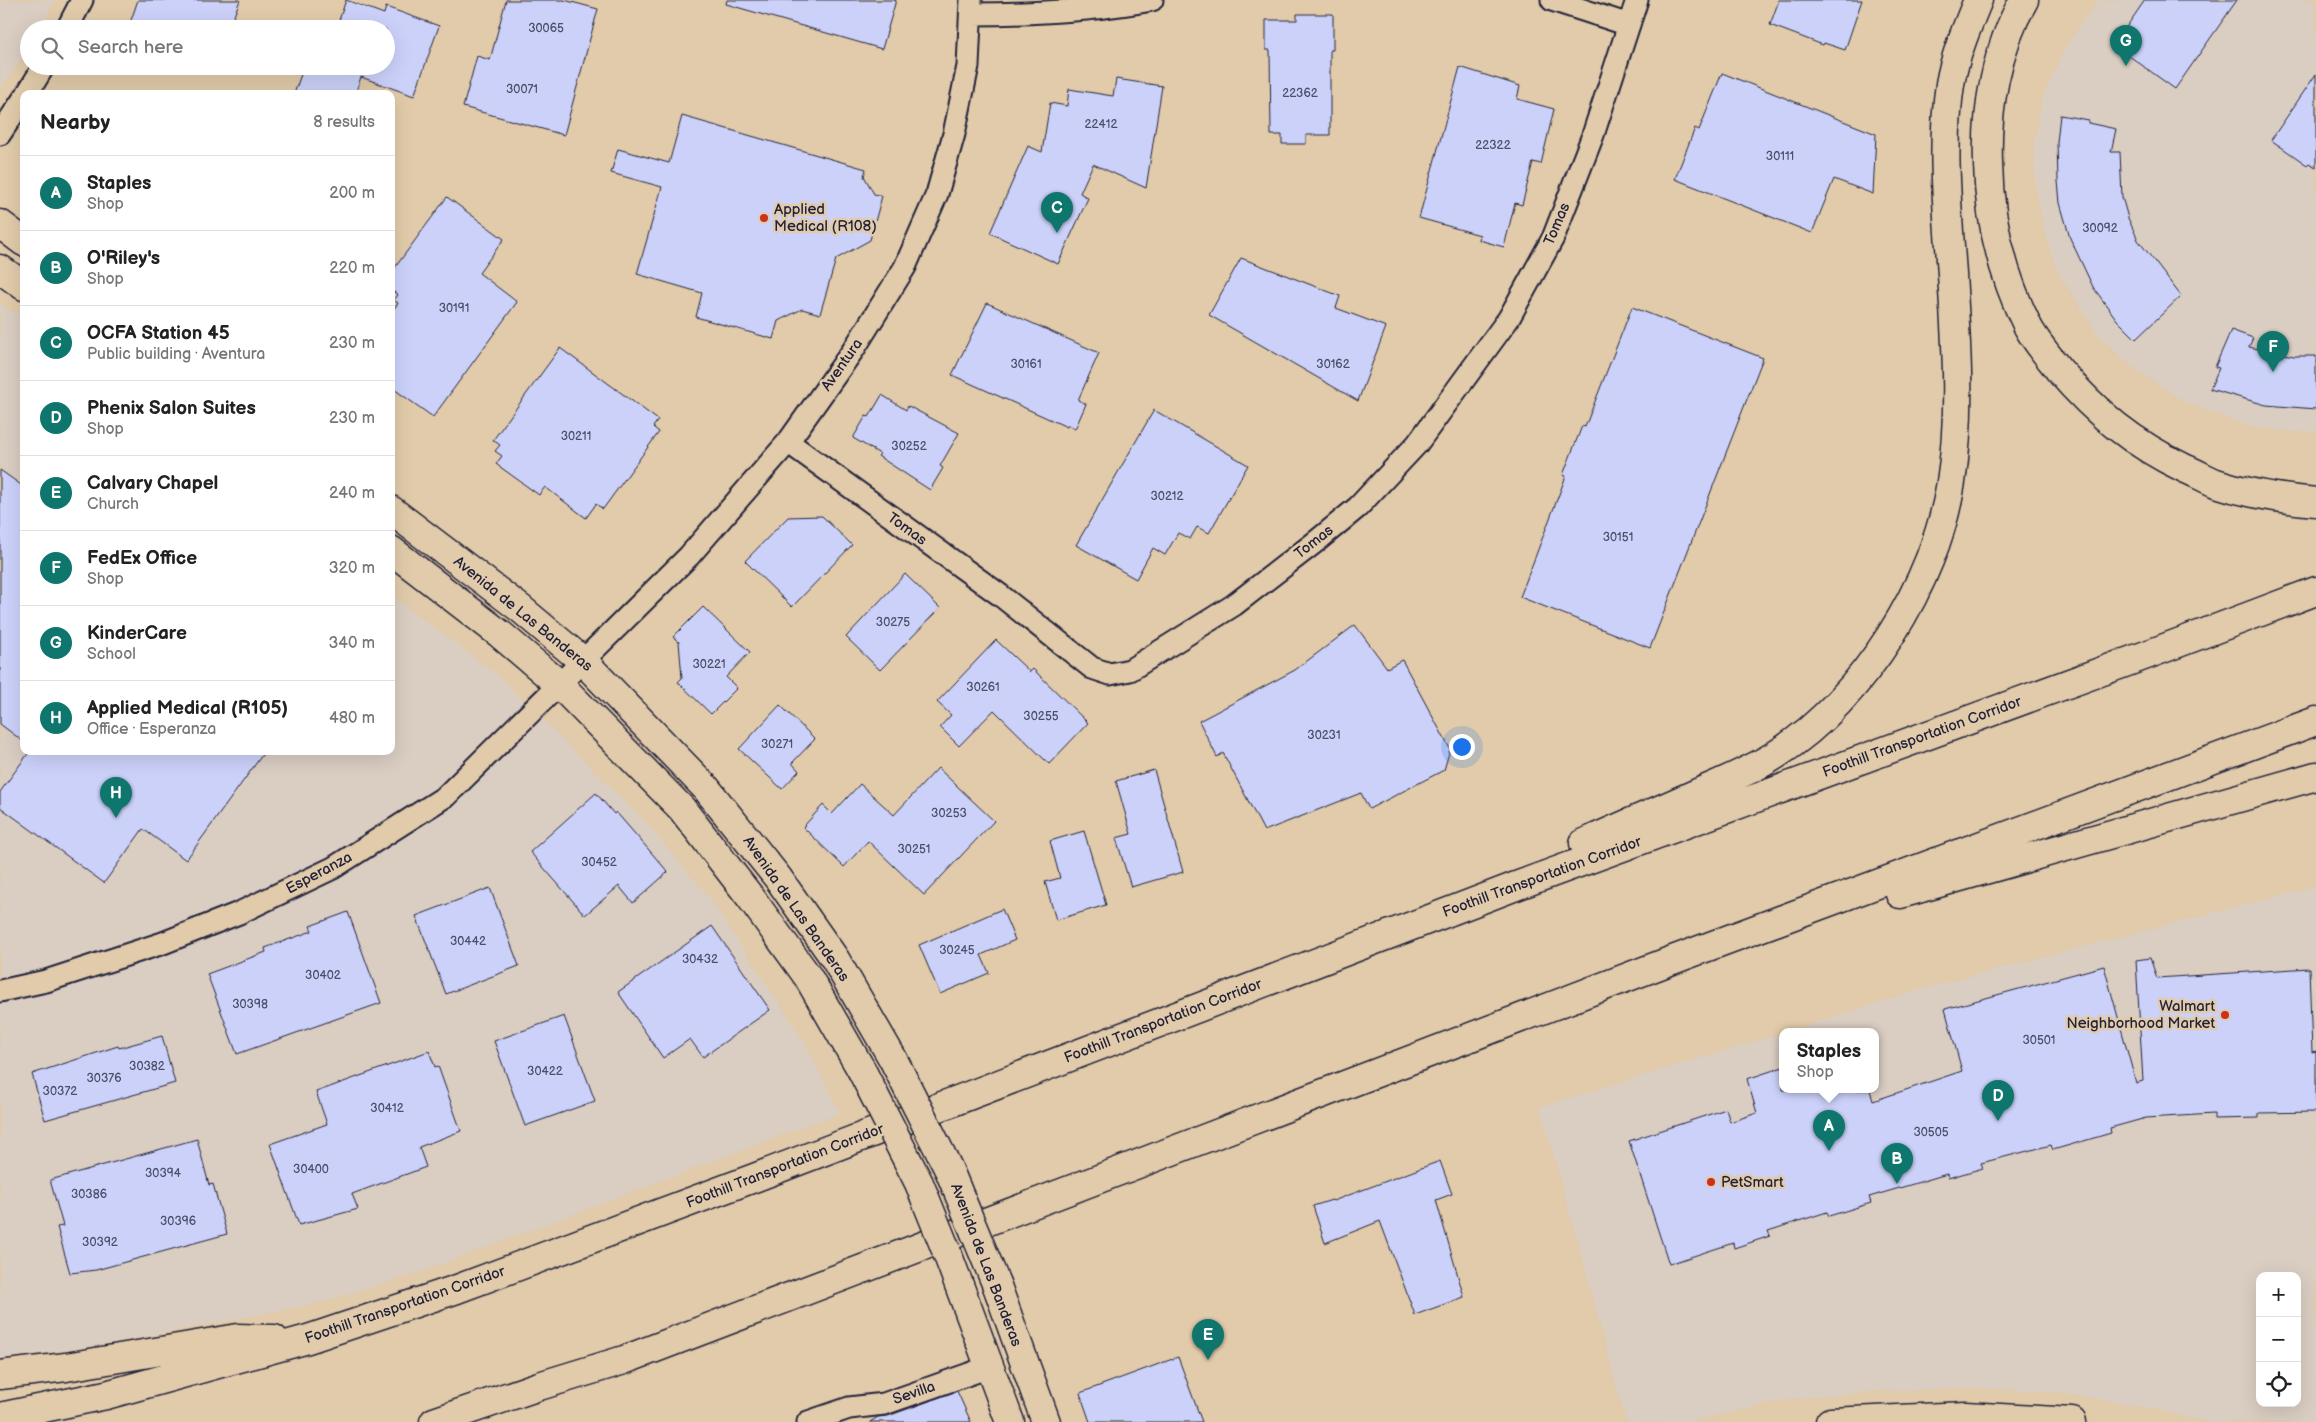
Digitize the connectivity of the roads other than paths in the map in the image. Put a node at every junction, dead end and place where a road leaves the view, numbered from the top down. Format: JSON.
{"nodes":[{"id":1,"x":82,"y":0,"type":"edge"},
{"id":2,"x":1152,"y":0,"type":"edge"},
{"id":3,"x":1552,"y":0,"type":"edge"},
{"id":4,"x":1637,"y":0,"type":"edge"},
{"id":5,"x":1978,"y":0,"type":"edge"},
{"id":6,"x":2024,"y":0,"type":"edge"},
{"id":7,"x":971,"y":7,"type":"edge"},
{"id":8,"x":72,"y":20,"type":"edge"},
{"id":9,"x":1629,"y":25,"type":"junction"},
{"id":10,"x":38,"y":75,"type":"edge"},
{"id":11,"x":29,"y":90,"type":"edge"},
{"id":12,"x":20,"y":104,"type":"edge"},
{"id":13,"x":0,"y":134,"type":"edge"},
{"id":14,"x":0,"y":224,"type":"edge"},
{"id":15,"x":20,"y":239,"type":"edge"},
{"id":16,"x":0,"y":269,"type":"edge"},
{"id":17,"x":20,"y":283,"type":"edge"},
{"id":18,"x":788,"y":442,"type":"junction"},
{"id":19,"x":2316,"y":502,"type":"edge"},
{"id":20,"x":395,"y":513,"type":"edge"},
{"id":21,"x":395,"y":553,"type":"edge"},
{"id":22,"x":2316,"y":591,"type":"edge"},
{"id":23,"x":584,"y":662,"type":"junction"},
{"id":24,"x":560,"y":684,"type":"junction"},
{"id":25,"x":2316,"y":721,"type":"edge"},
{"id":26,"x":2316,"y":776,"type":"edge"},
{"id":27,"x":1516,"y":886,"type":"junction"},
{"id":28,"x":1670,"y":961,"type":"junction"},
{"id":29,"x":0,"y":991,"type":"edge"},
{"id":30,"x":1013,"y":1334,"type":"junction"},
{"id":31,"x":308,"y":1339,"type":"junction"},
{"id":32,"x":985,"y":1355,"type":"junction"},
{"id":33,"x":624,"y":1360,"type":"junction"},
{"id":34,"x":0,"y":1375,"type":"edge"},
{"id":35,"x":0,"y":1417,"type":"edge"},
{"id":36,"x":434,"y":1422,"type":"edge"},
{"id":37,"x":486,"y":1422,"type":"edge"},
{"id":38,"x":808,"y":1422,"type":"edge"},
{"id":39,"x":1010,"y":1422,"type":"edge"},
{"id":40,"x":1046,"y":1422,"type":"edge"},
{"id":41,"x":1830,"y":1422,"type":"edge"},
{"id":42,"x":2072,"y":1422,"type":"edge"}],
"edges":[{"from":1,"to":8,"type":"street"},
{"from":2,"to":7,"type":"street"},
{"from":3,"to":9,"type":"street"},
{"from":4,"to":9,"type":"street","name":"Tomas"},
{"from":5,"to":27,"type":"main road"},
{"from":6,"to":19,"type":"main road"},
{"from":7,"to":18,"type":"street","name":"Aventura"},
{"from":9,"to":18,"type":"street","name":"Tomas"},
{"from":10,"to":11,"type":"street"},
{"from":12,"to":13,"type":"street"},
{"from":14,"to":15,"type":"main road"},
{"from":16,"to":17,"type":"main road"},
{"from":18,"to":23,"type":"street","name":"Aventura"},
{"from":20,"to":23,"type":"main road","name":"Avenida de Las Banderas"},
{"from":21,"to":24,"type":"main road","name":"Avenida de Las Banderas"},
{"from":22,"to":27,"type":"main road","name":"Foothill Transportation Corridor"},
{"from":23,"to":24,"type":"street","name":"Esperanza"},
{"from":23,"to":30,"type":"main road","name":"Avenida de Las Banderas","bridge":true},
{"from":24,"to":29,"type":"street","name":"Esperanza"},
{"from":24,"to":32,"type":"main road","name":"Avenida de Las Banderas","bridge":true},
{"from":25,"to":28,"type":"main road"},
{"from":26,"to":28,"type":"main road"},
{"from":27,"to":31,"type":"main road","name":"Foothill Transportation Corridor"},
{"from":28,"to":33,"type":"main road"},
{"from":30,"to":32,"type":"main road"},
{"from":30,"to":40,"type":"main road","name":"Avenida de Las Banderas"},
{"from":31,"to":34,"type":"main road"},
{"from":31,"to":35,"type":"main road","name":"Foothill Transportation Corridor"},
{"from":32,"to":38,"type":"street","name":"Sevilla"},
{"from":32,"to":39,"type":"main road","name":"Avenida de Las Banderas"},
{"from":33,"to":36,"type":"main road"},
{"from":33,"to":37,"type":"main road"},
{"from":41,"to":42,"type":"main road"}]}
